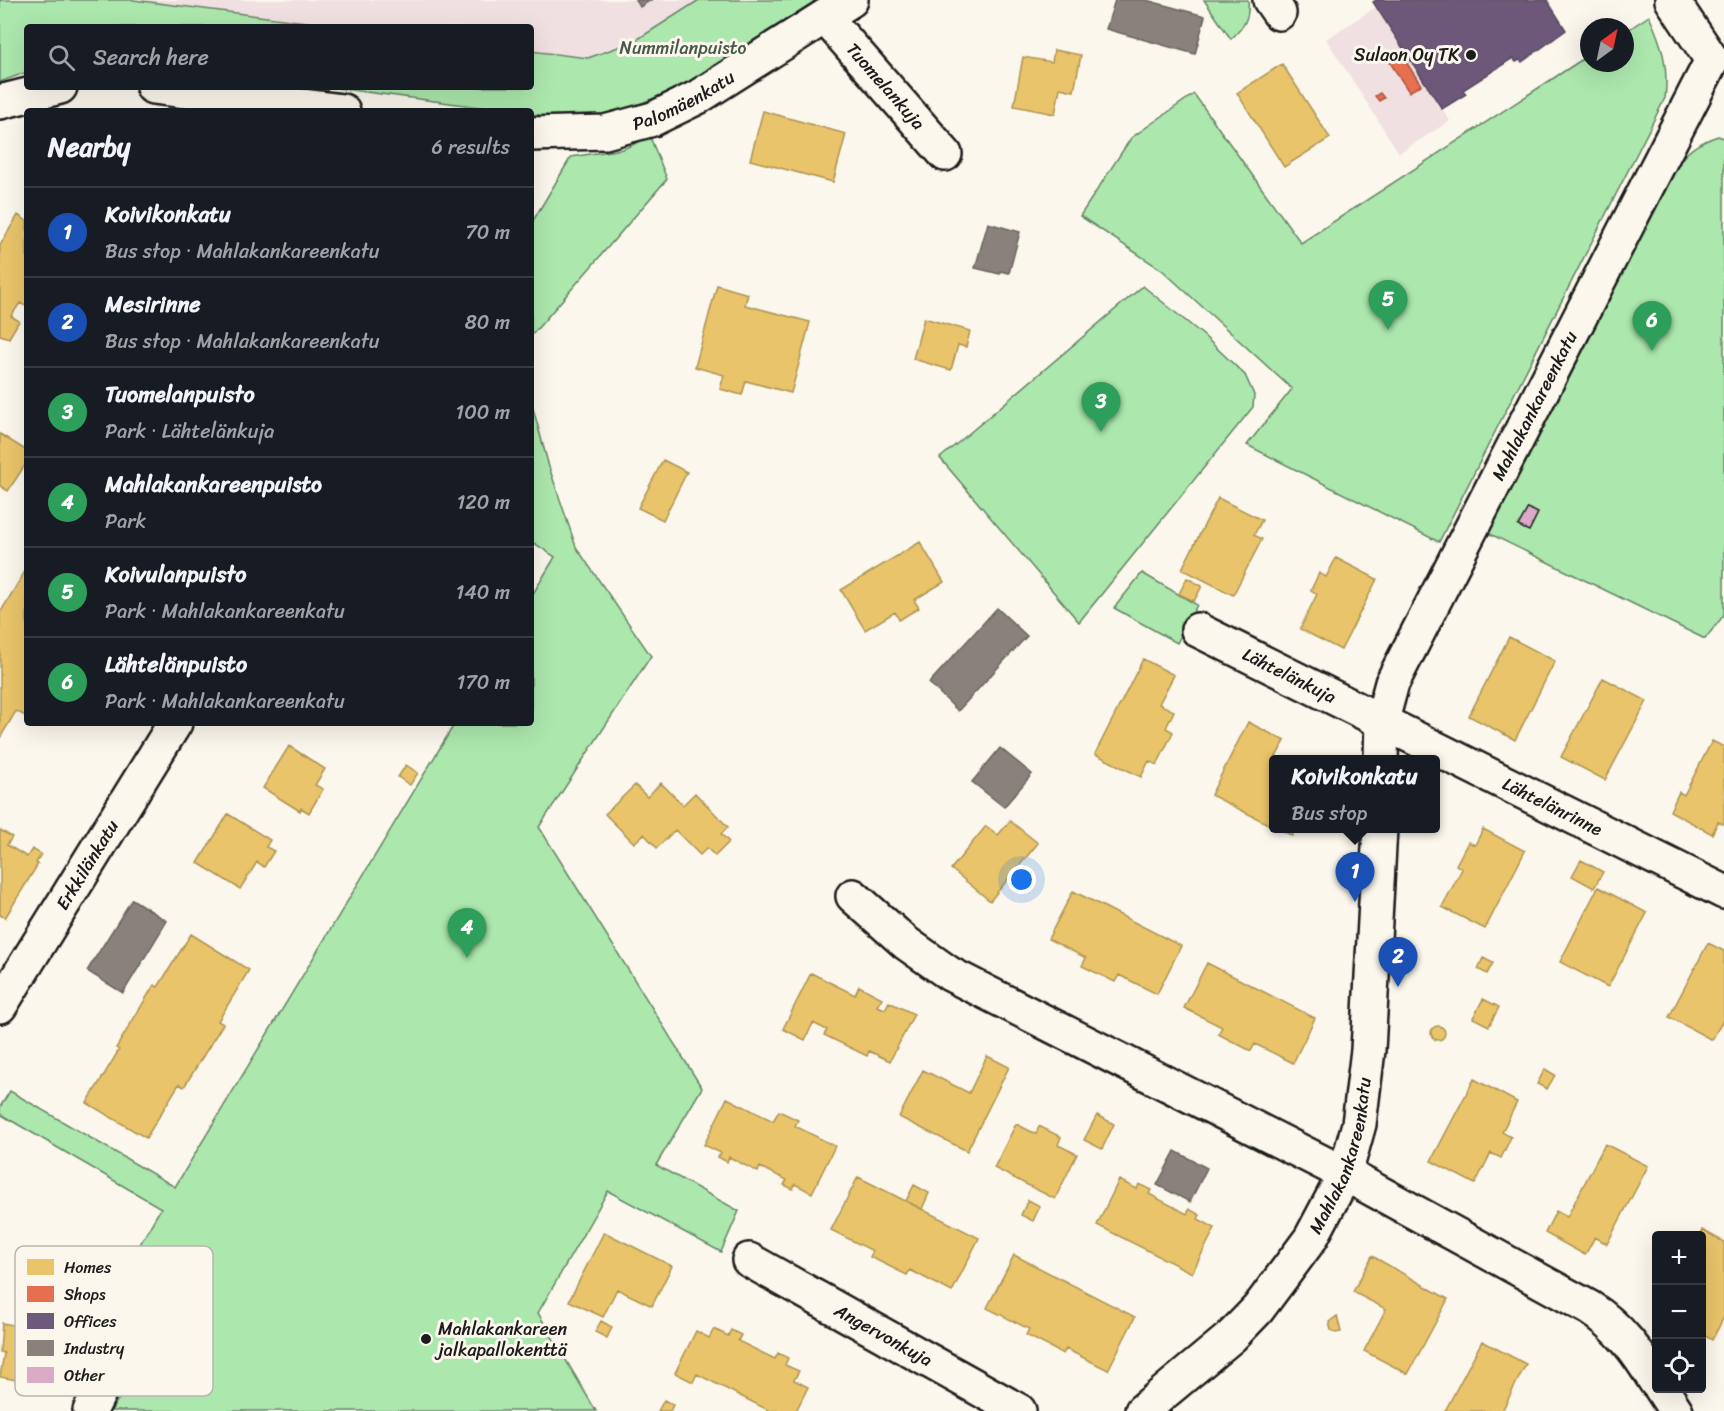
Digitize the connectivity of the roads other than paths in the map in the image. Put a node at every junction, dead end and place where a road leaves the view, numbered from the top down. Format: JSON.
{"nodes":[{"id":1,"x":1672,"y":0,"type":"edge"},
{"id":2,"x":838,"y":8,"type":"edge"},
{"id":3,"x":1718,"y":67,"type":"edge"},
{"id":4,"x":48,"y":90,"type":"edge"},
{"id":5,"x":170,"y":90,"type":"edge"},
{"id":6,"x":0,"y":102,"type":"edge"},
{"id":7,"x":254,"y":105,"type":"edge"},
{"id":8,"x":298,"y":108,"type":"edge"},
{"id":9,"x":534,"y":134,"type":"edge"},
{"id":10,"x":945,"y":154,"type":"dead end"},
{"id":11,"x":1198,"y":630,"type":"dead end"},
{"id":12,"x":1382,"y":720,"type":"junction"},
{"id":13,"x":173,"y":726,"type":"edge"},
{"id":14,"x":1381,"y":755,"type":"edge"},
{"id":15,"x":1380,"y":833,"type":"edge"},
{"id":16,"x":1724,"y":892,"type":"edge"},
{"id":17,"x":853,"y":896,"type":"dead end"},
{"id":18,"x":0,"y":1006,"type":"edge"},
{"id":19,"x":1345,"y":1174,"type":"junction"},
{"id":20,"x":749,"y":1260,"type":"dead end"},
{"id":21,"x":1652,"y":1376,"type":"edge"},
{"id":22,"x":1664,"y":1393,"type":"edge"},
{"id":23,"x":1019,"y":1411,"type":"edge"},
{"id":24,"x":1143,"y":1411,"type":"edge"},
{"id":25,"x":1676,"y":1411,"type":"edge"}],
"edges":[{"from":1,"to":3,"type":"street"},
{"from":2,"to":9,"type":"street","name":"Palomäenkatu"},
{"from":2,"to":10,"type":"street","name":"Tuomelankuja"},
{"from":3,"to":12,"type":"street","name":"Mahlakankareenkatu"},
{"from":4,"to":6,"type":"street"},
{"from":5,"to":7,"type":"street"},
{"from":7,"to":8,"type":"street"},
{"from":11,"to":12,"type":"street","name":"Lähtelänkuja"},
{"from":12,"to":14,"type":"street","name":"Mahlakankareenkatu"},
{"from":12,"to":16,"type":"street","name":"Lähtelänrinne"},
{"from":13,"to":18,"type":"street","name":"Erkkilänkatu"},
{"from":15,"to":19,"type":"street","name":"Mahlakankareenkatu"},
{"from":17,"to":19,"type":"street"},
{"from":19,"to":21,"type":"street"},
{"from":19,"to":24,"type":"street","name":"Mahlakankareenkatu"},
{"from":20,"to":23,"type":"street","name":"Angervonkuja"},
{"from":22,"to":25,"type":"street"}]}
